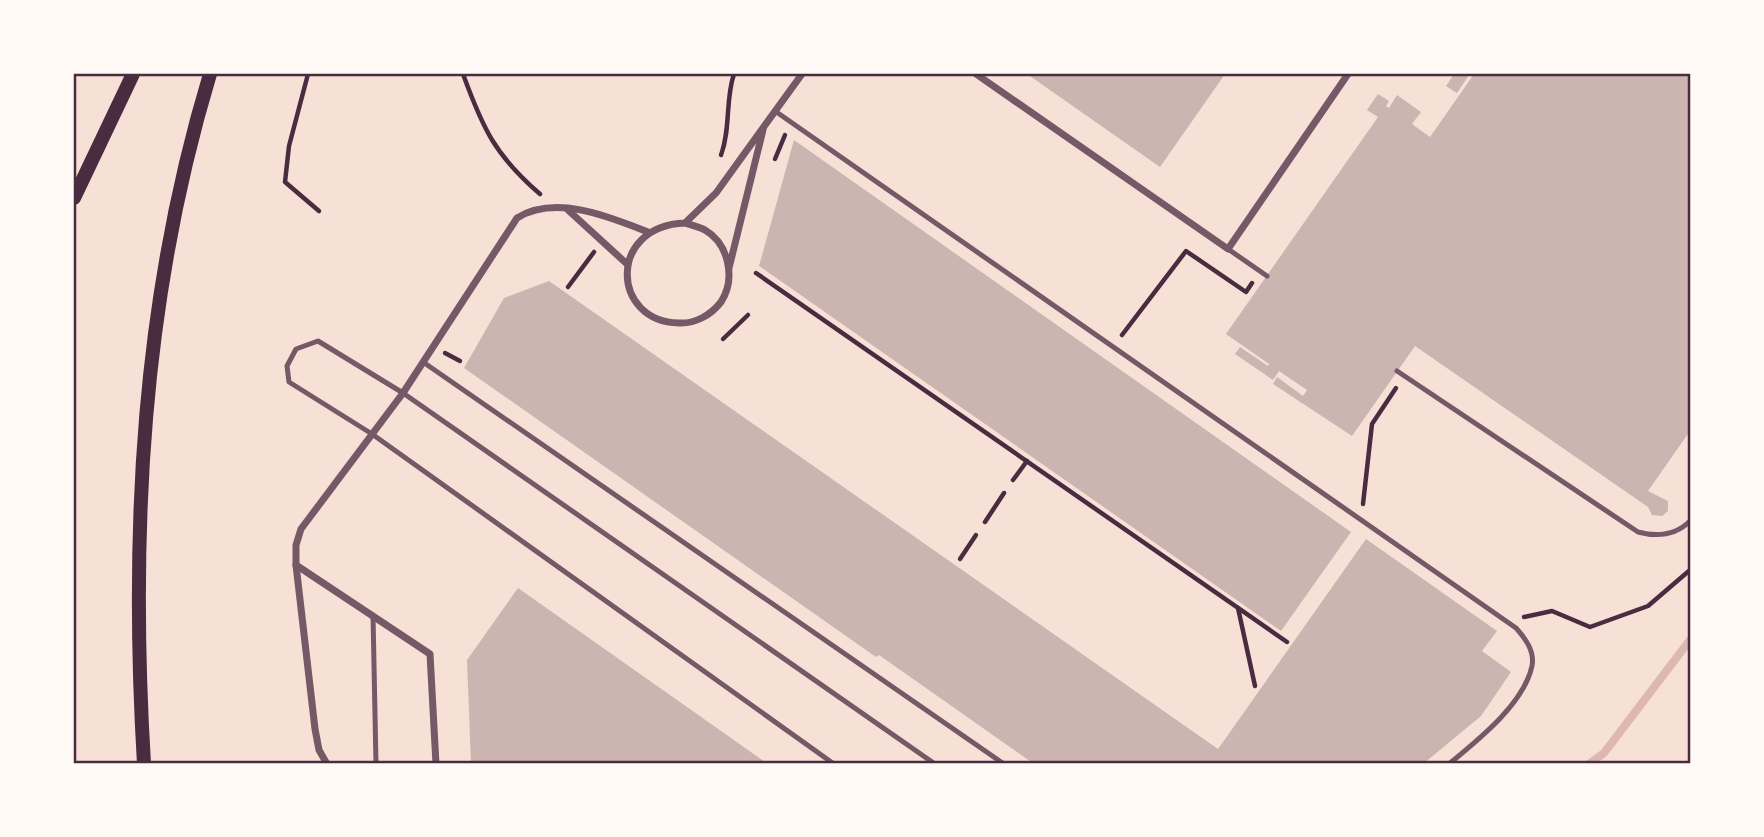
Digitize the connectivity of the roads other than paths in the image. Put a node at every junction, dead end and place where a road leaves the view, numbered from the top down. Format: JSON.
{"nodes":[{"id":1,"x":133,"y":74,"type":"edge"},
{"id":2,"x":210,"y":74,"type":"edge"},
{"id":3,"x":803,"y":74,"type":"edge"},
{"id":4,"x":976,"y":74,"type":"edge"},
{"id":5,"x":1348,"y":74,"type":"edge"},
{"id":6,"x":775,"y":111,"type":"junction"},
{"id":7,"x":764,"y":126,"type":"junction"},
{"id":8,"x":74,"y":198,"type":"edge"},
{"id":9,"x":567,"y":209,"type":"junction"},
{"id":10,"x":685,"y":223,"type":"junction"},
{"id":11,"x":648,"y":232,"type":"junction"},
{"id":12,"x":1228,"y":249,"type":"junction"},
{"id":13,"x":627,"y":264,"type":"junction"},
{"id":14,"x":729,"y":268,"type":"junction"},
{"id":15,"x":1267,"y":276,"type":"dead end"},
{"id":16,"x":423,"y":362,"type":"junction"},
{"id":17,"x":1398,"y":371,"type":"dead end"},
{"id":18,"x":403,"y":393,"type":"junction"},
{"id":19,"x":373,"y":434,"type":"junction"},
{"id":20,"x":1690,"y":521,"type":"edge"},
{"id":21,"x":296,"y":565,"type":"junction"},
{"id":22,"x":373,"y":615,"type":"junction"},
{"id":23,"x":144,"y":764,"type":"edge"},
{"id":24,"x":327,"y":764,"type":"edge"},
{"id":25,"x":376,"y":764,"type":"edge"},
{"id":26,"x":436,"y":764,"type":"edge"},
{"id":27,"x":834,"y":764,"type":"edge"},
{"id":28,"x":935,"y":764,"type":"edge"},
{"id":29,"x":1004,"y":764,"type":"edge"},
{"id":30,"x":1449,"y":764,"type":"edge"}],
"edges":[{"from":1,"to":8,"type":"main road"},
{"from":2,"to":23,"type":"main road"},
{"from":3,"to":6,"type":"street"},
{"from":4,"to":12,"type":"street"},
{"from":5,"to":12,"type":"street"},
{"from":6,"to":7,"type":"street"},
{"from":6,"to":30,"type":"lane"},
{"from":7,"to":10,"type":"street"},
{"from":7,"to":14,"type":"street"},
{"from":9,"to":11,"type":"street"},
{"from":9,"to":13,"type":"street"},
{"from":9,"to":16,"type":"street"},
{"from":10,"to":11,"type":"street"},
{"from":10,"to":14,"type":"street"},
{"from":11,"to":13,"type":"street"},
{"from":12,"to":15,"type":"lane"},
{"from":13,"to":14,"type":"street"},
{"from":16,"to":18,"type":"street"},
{"from":16,"to":29,"type":"lane"},
{"from":17,"to":20,"type":"lane"},
{"from":18,"to":19,"type":"street"},
{"from":18,"to":19,"type":"lane"},
{"from":18,"to":28,"type":"lane"},
{"from":19,"to":21,"type":"street"},
{"from":19,"to":27,"type":"lane"},
{"from":21,"to":22,"type":"street"},
{"from":21,"to":24,"type":"street"},
{"from":22,"to":25,"type":"lane"},
{"from":22,"to":26,"type":"street"}]}
